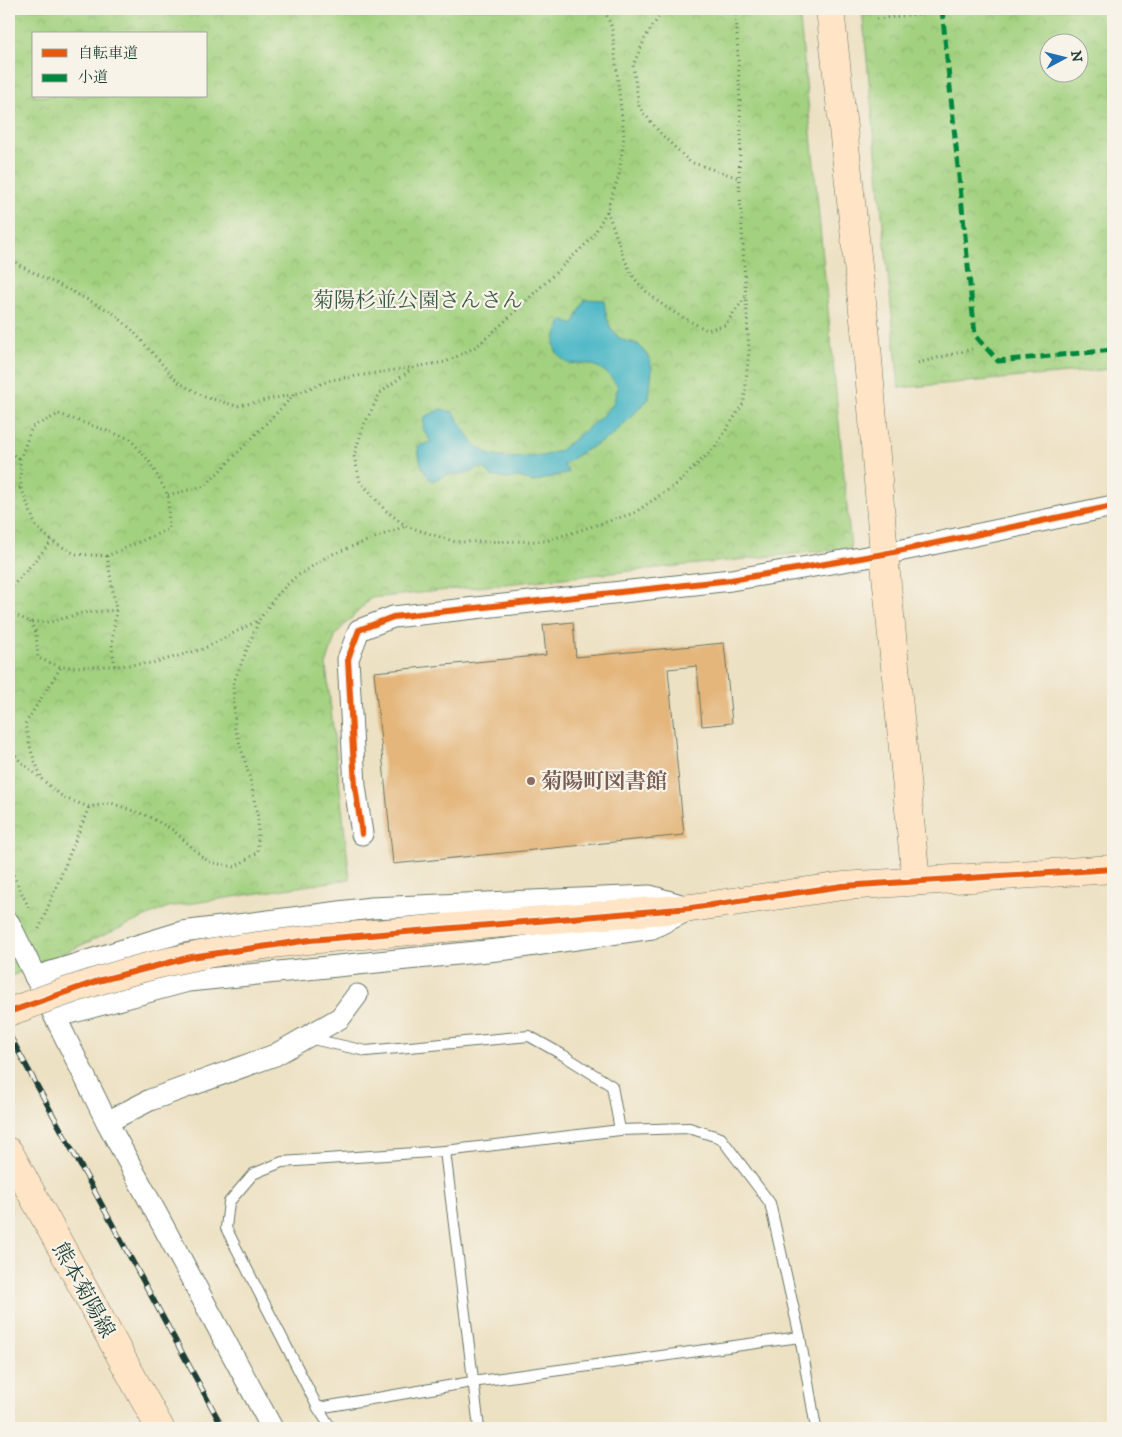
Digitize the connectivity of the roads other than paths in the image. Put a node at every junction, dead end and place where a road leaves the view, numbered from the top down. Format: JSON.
{"nodes":[{"id":1,"x":830,"y":9,"type":"edge"},
{"id":2,"x":1113,"y":506,"type":"edge"},
{"id":3,"x":884,"y":554,"type":"junction"},
{"id":4,"x":362,"y":834,"type":"dead end"},
{"id":5,"x":1113,"y":869,"type":"edge"},
{"id":6,"x":916,"y":881,"type":"junction"},
{"id":7,"x":691,"y":908,"type":"junction"},
{"id":8,"x":9,"y":923,"type":"edge"},
{"id":9,"x":35,"y":977,"type":"junction"},
{"id":10,"x":357,"y":995,"type":"dead end"},
{"id":11,"x":9,"y":1012,"type":"edge"},
{"id":12,"x":55,"y":1017,"type":"junction"},
{"id":13,"x":306,"y":1037,"type":"junction"},
{"id":14,"x":107,"y":1122,"type":"junction"},
{"id":15,"x":620,"y":1130,"type":"junction"},
{"id":16,"x":445,"y":1150,"type":"junction"},
{"id":17,"x":9,"y":1152,"type":"edge"},
{"id":18,"x":800,"y":1337,"type":"junction"},
{"id":19,"x":472,"y":1382,"type":"junction"},
{"id":20,"x":318,"y":1408,"type":"junction"},
{"id":21,"x":160,"y":1428,"type":"edge"},
{"id":22,"x":272,"y":1428,"type":"edge"},
{"id":23,"x":330,"y":1428,"type":"edge"},
{"id":24,"x":479,"y":1428,"type":"edge"},
{"id":25,"x":816,"y":1428,"type":"edge"}],
"edges":[{"from":1,"to":3,"type":"street"},
{"from":2,"to":3,"type":"street"},
{"from":3,"to":4,"type":"street"},
{"from":3,"to":6,"type":"street"},
{"from":5,"to":6,"type":"street"},
{"from":6,"to":7,"type":"street"},
{"from":7,"to":9,"type":"street"},
{"from":7,"to":11,"type":"street","bridge":true},
{"from":7,"to":12,"type":"street"},
{"from":8,"to":9,"type":"street"},
{"from":9,"to":12,"type":"street"},
{"from":10,"to":13,"type":"street"},
{"from":12,"to":14,"type":"street"},
{"from":13,"to":14,"type":"street"},
{"from":13,"to":15,"type":"lane"},
{"from":14,"to":22,"type":"street"},
{"from":15,"to":16,"type":"lane"},
{"from":15,"to":18,"type":"lane"},
{"from":16,"to":19,"type":"lane"},
{"from":16,"to":20,"type":"lane"},
{"from":17,"to":21,"type":"street","name":"熊本菊陽線"},
{"from":18,"to":19,"type":"lane"},
{"from":18,"to":25,"type":"lane"},
{"from":19,"to":20,"type":"lane"},
{"from":19,"to":24,"type":"lane"},
{"from":20,"to":23,"type":"lane"}]}
